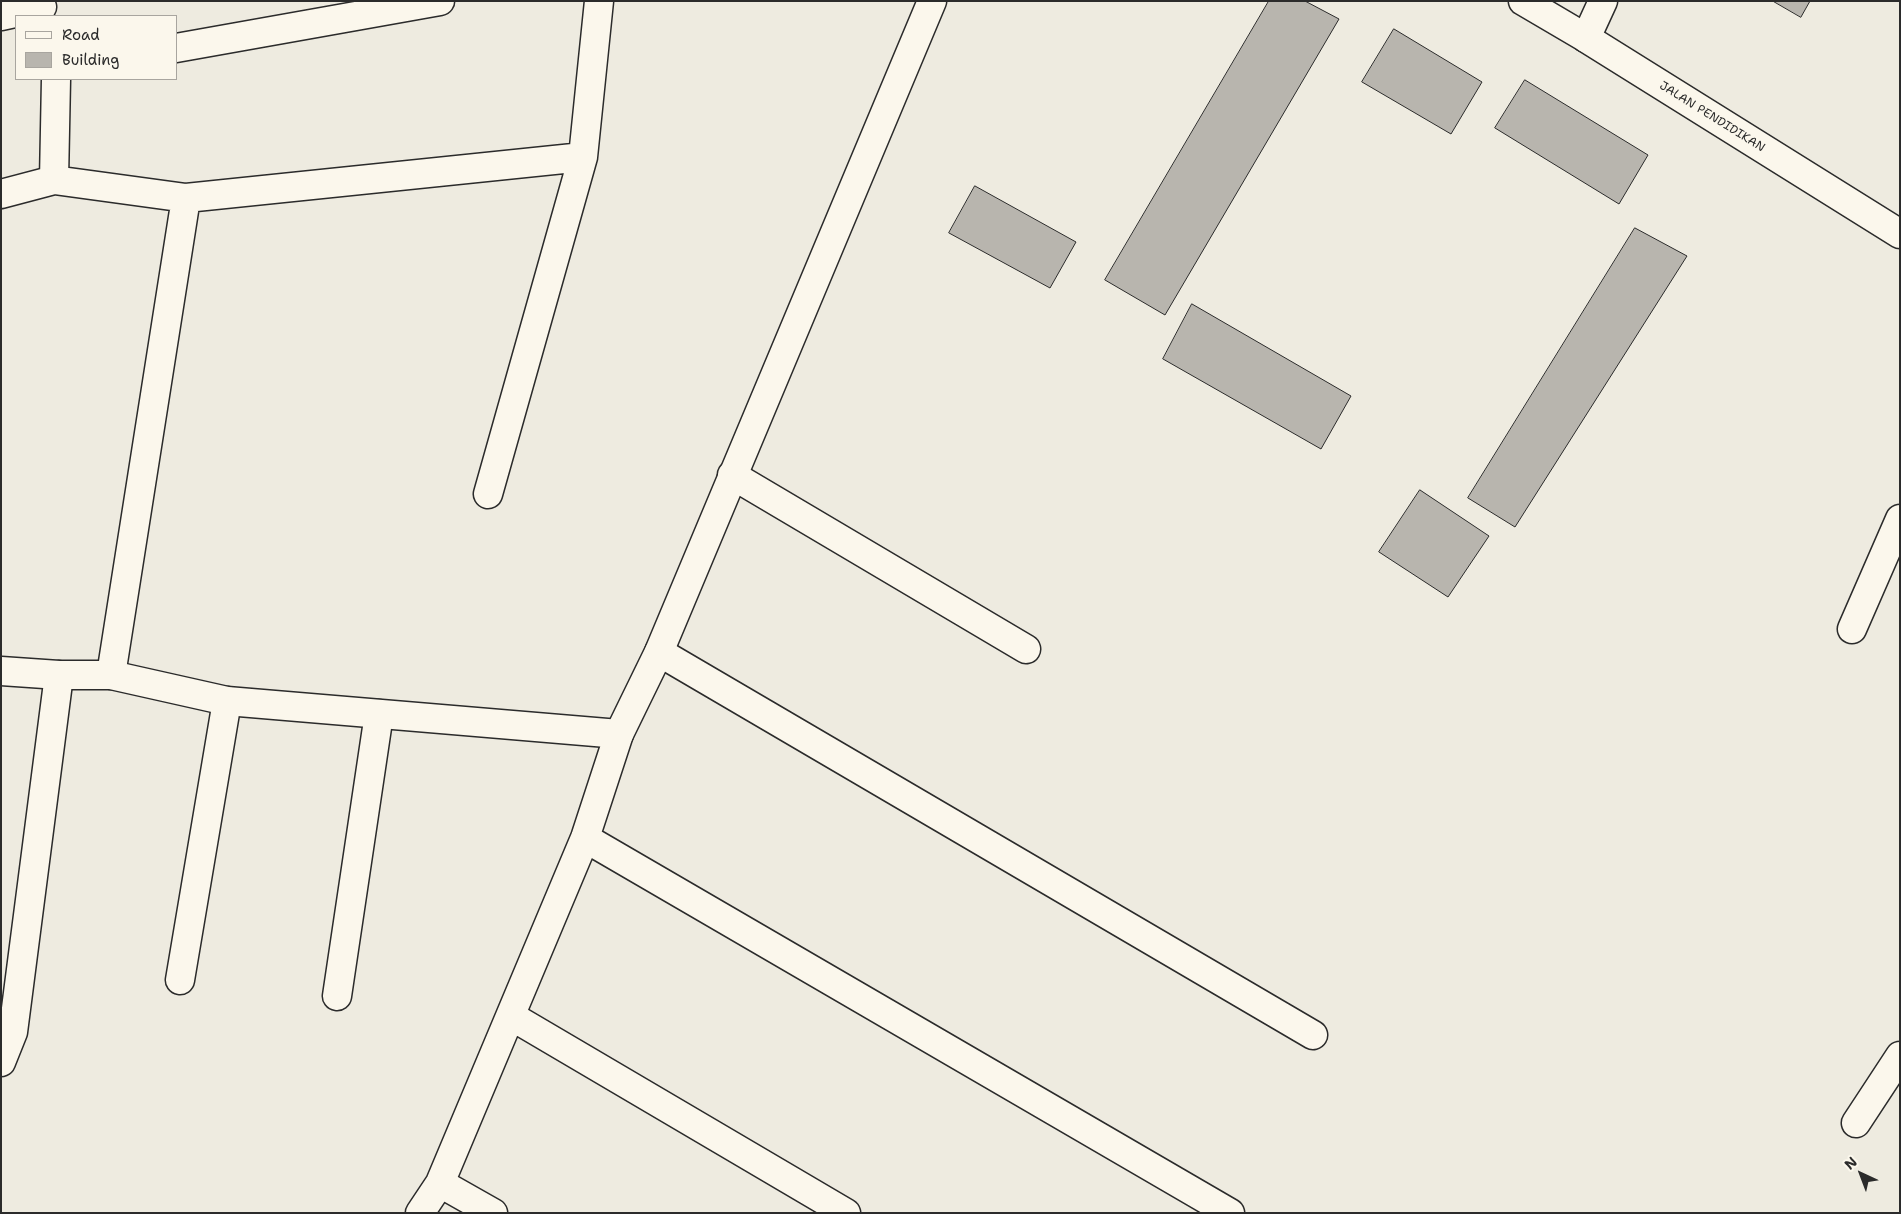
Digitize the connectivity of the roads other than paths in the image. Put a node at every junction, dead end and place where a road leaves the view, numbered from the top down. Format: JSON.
{"nodes":[{"id":1,"x":440,"y":1,"type":"edge"},
{"id":2,"x":599,"y":1,"type":"edge"},
{"id":3,"x":932,"y":1,"type":"edge"},
{"id":4,"x":1523,"y":1,"type":"edge"},
{"id":5,"x":1603,"y":1,"type":"edge"},
{"id":6,"x":43,"y":8,"type":"edge"},
{"id":7,"x":1,"y":16,"type":"edge"},
{"id":8,"x":1586,"y":38,"type":"junction"},
{"id":9,"x":178,"y":48,"type":"edge"},
{"id":10,"x":56,"y":80,"type":"edge"},
{"id":11,"x":583,"y":157,"type":"junction"},
{"id":12,"x":54,"y":180,"type":"junction"},
{"id":13,"x":1,"y":194,"type":"edge"},
{"id":14,"x":186,"y":198,"type":"junction"},
{"id":15,"x":1900,"y":234,"type":"edge"},
{"id":16,"x":732,"y":475,"type":"junction"},
{"id":17,"x":488,"y":494,"type":"dead end"},
{"id":18,"x":1900,"y":518,"type":"edge"},
{"id":19,"x":1852,"y":629,"type":"dead end"},
{"id":20,"x":1026,"y":649,"type":"dead end"},
{"id":21,"x":659,"y":652,"type":"junction"},
{"id":22,"x":1,"y":670,"type":"edge"},
{"id":23,"x":59,"y":675,"type":"junction"},
{"id":24,"x":111,"y":676,"type":"junction"},
{"id":25,"x":227,"y":701,"type":"junction"},
{"id":26,"x":379,"y":714,"type":"junction"},
{"id":27,"x":619,"y":734,"type":"junction"},
{"id":28,"x":585,"y":838,"type":"junction"},
{"id":29,"x":180,"y":980,"type":"dead end"},
{"id":30,"x":337,"y":996,"type":"dead end"},
{"id":31,"x":511,"y":1016,"type":"junction"},
{"id":32,"x":1313,"y":1034,"type":"dead end"},
{"id":33,"x":1900,"y":1056,"type":"edge"},
{"id":34,"x":1,"y":1062,"type":"edge"},
{"id":35,"x":1856,"y":1123,"type":"dead end"},
{"id":36,"x":440,"y":1183,"type":"junction"},
{"id":37,"x":420,"y":1213,"type":"edge"},
{"id":38,"x":493,"y":1213,"type":"edge"},
{"id":39,"x":846,"y":1213,"type":"edge"},
{"id":40,"x":1230,"y":1213,"type":"edge"}],
"edges":[{"from":1,"to":9,"type":"street"},
{"from":2,"to":11,"type":"street"},
{"from":3,"to":16,"type":"street"},
{"from":4,"to":8,"type":"street","name":"JALAN PENDIDIKAN"},
{"from":5,"to":8,"type":"street"},
{"from":6,"to":7,"type":"street"},
{"from":8,"to":15,"type":"street","name":"JALAN PENDIDIKAN"},
{"from":10,"to":12,"type":"street"},
{"from":11,"to":14,"type":"street"},
{"from":11,"to":17,"type":"street"},
{"from":12,"to":13,"type":"street"},
{"from":12,"to":14,"type":"street"},
{"from":14,"to":24,"type":"street"},
{"from":16,"to":20,"type":"street"},
{"from":16,"to":21,"type":"street"},
{"from":18,"to":19,"type":"street"},
{"from":21,"to":27,"type":"street"},
{"from":21,"to":32,"type":"street"},
{"from":22,"to":23,"type":"street"},
{"from":23,"to":24,"type":"street"},
{"from":23,"to":34,"type":"street"},
{"from":24,"to":25,"type":"street"},
{"from":25,"to":26,"type":"street"},
{"from":25,"to":29,"type":"street"},
{"from":26,"to":27,"type":"street"},
{"from":26,"to":30,"type":"street"},
{"from":27,"to":28,"type":"street"},
{"from":28,"to":31,"type":"street"},
{"from":28,"to":40,"type":"street"},
{"from":31,"to":36,"type":"street"},
{"from":31,"to":39,"type":"street"},
{"from":33,"to":35,"type":"street"},
{"from":36,"to":37,"type":"street"},
{"from":36,"to":38,"type":"street"}]}
